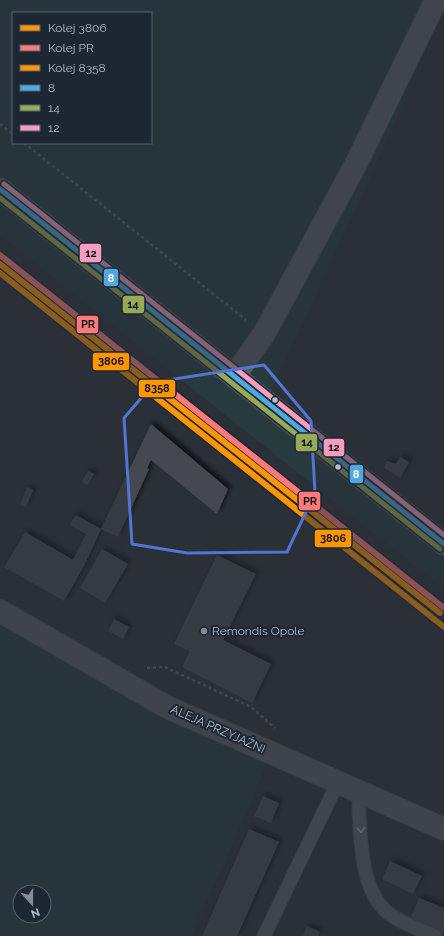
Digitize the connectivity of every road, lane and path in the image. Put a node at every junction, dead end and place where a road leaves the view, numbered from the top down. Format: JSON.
{"nodes":[{"id":1,"x":436,"y":0,"type":"edge"},
{"id":2,"x":0,"y":124,"type":"edge"},
{"id":3,"x":12,"y":133,"type":"edge"},
{"id":4,"x":25,"y":144,"type":"edge"},
{"id":5,"x":0,"y":189,"type":"edge"},
{"id":6,"x":264,"y":334,"type":"junction"},
{"id":7,"x":234,"y":376,"type":"junction"},
{"id":8,"x":444,"y":544,"type":"edge"},
{"id":9,"x":0,"y":611,"type":"edge"},
{"id":10,"x":0,"y":623,"type":"edge"},
{"id":11,"x":42,"y":635,"type":"junction"},
{"id":12,"x":144,"y":668,"type":"dead end"},
{"id":13,"x":280,"y":732,"type":"dead end"},
{"id":14,"x":338,"y":782,"type":"junction"},
{"id":15,"x":358,"y":791,"type":"junction"},
{"id":16,"x":444,"y":829,"type":"edge"},
{"id":17,"x":264,"y":936,"type":"edge"},
{"id":18,"x":435,"y":936,"type":"edge"}],
"edges":[{"from":1,"to":6,"type":"street"},
{"from":2,"to":3,"type":"path"},
{"from":4,"to":6,"type":"path"},
{"from":5,"to":7,"type":"main road"},
{"from":6,"to":7,"type":"street"},
{"from":7,"to":8,"type":"main road"},
{"from":9,"to":11,"type":"main road","name":"ALEJA PRZYJAŹNI"},
{"from":10,"to":11,"type":"street"},
{"from":11,"to":14,"type":"main road","name":"ALEJA PRZYJAŹNI"},
{"from":12,"to":13,"type":"path"},
{"from":14,"to":15,"type":"main road","name":"ALEJA PRZYJAŹNI"},
{"from":14,"to":17,"type":"lane"},
{"from":15,"to":16,"type":"main road","name":"ALEJA PRZYJAŹNI"},
{"from":15,"to":18,"type":"lane","one_way":true}]}
